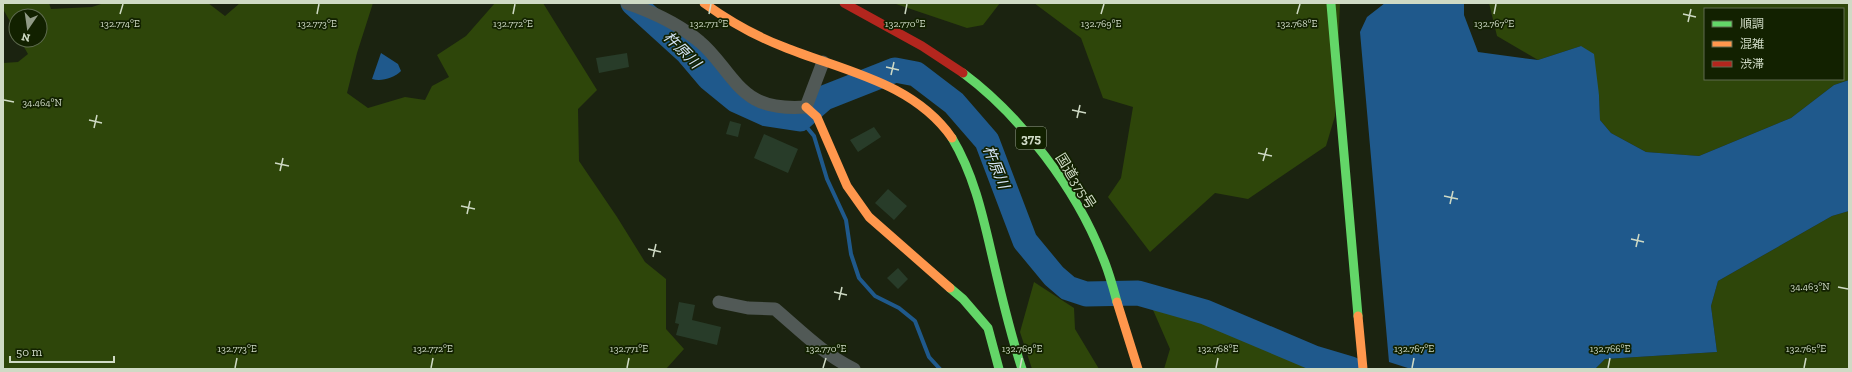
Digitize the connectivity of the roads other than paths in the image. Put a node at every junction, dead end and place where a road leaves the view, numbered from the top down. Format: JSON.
{"nodes":[{"id":1,"x":627,"y":3,"type":"edge"},
{"id":2,"x":704,"y":3,"type":"edge"},
{"id":3,"x":844,"y":3,"type":"edge"},
{"id":4,"x":1332,"y":4,"type":"dead end"},
{"id":5,"x":823,"y":62,"type":"junction"},
{"id":6,"x":806,"y":107,"type":"junction"},
{"id":7,"x":719,"y":302,"type":"dead end"},
{"id":8,"x":854,"y":369,"type":"edge"},
{"id":9,"x":999,"y":369,"type":"edge"},
{"id":10,"x":1022,"y":369,"type":"edge"},
{"id":11,"x":1138,"y":369,"type":"edge"},
{"id":12,"x":1363,"y":369,"type":"edge"}],
"edges":[{"from":1,"to":6,"type":"street"},
{"from":2,"to":5,"type":"main road"},
{"from":3,"to":11,"type":"main road","name":"国道375号","number":"375"},
{"from":4,"to":12,"type":"main road"},
{"from":5,"to":6,"type":"street"},
{"from":5,"to":10,"type":"main road"},
{"from":6,"to":9,"type":"main road"},
{"from":7,"to":8,"type":"street"}]}
